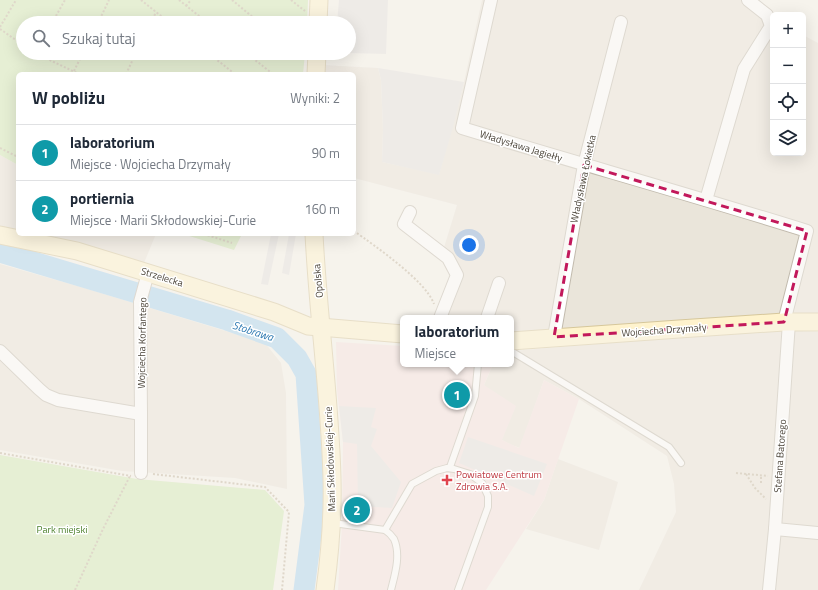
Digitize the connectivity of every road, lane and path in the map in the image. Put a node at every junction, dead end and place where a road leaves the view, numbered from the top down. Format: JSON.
{"nodes":[{"id":1,"x":16,"y":0,"type":"edge"},
{"id":2,"x":65,"y":0,"type":"edge"},
{"id":3,"x":109,"y":0,"type":"edge"},
{"id":4,"x":141,"y":0,"type":"edge"},
{"id":5,"x":179,"y":0,"type":"edge"},
{"id":6,"x":191,"y":0,"type":"edge"},
{"id":7,"x":232,"y":0,"type":"edge"},
{"id":8,"x":291,"y":0,"type":"edge"},
{"id":9,"x":319,"y":0,"type":"edge"},
{"id":10,"x":491,"y":0,"type":"edge"},
{"id":11,"x":748,"y":0,"type":"edge"},
{"id":12,"x":186,"y":6,"type":"junction"},
{"id":13,"x":156,"y":12,"type":"junction"},
{"id":14,"x":56,"y":16,"type":"edge"},
{"id":15,"x":101,"y":16,"type":"edge"},
{"id":16,"x":154,"y":16,"type":"edge"},
{"id":17,"x":161,"y":16,"type":"edge"},
{"id":18,"x":199,"y":16,"type":"edge"},
{"id":19,"x":251,"y":16,"type":"edge"},
{"id":20,"x":311,"y":16,"type":"edge"},
{"id":21,"x":314,"y":16,"type":"edge"},
{"id":22,"x":621,"y":22,"type":"dead end"},
{"id":23,"x":0,"y":28,"type":"edge"},
{"id":24,"x":16,"y":40,"type":"edge"},
{"id":25,"x":50,"y":60,"type":"edge"},
{"id":26,"x":80,"y":60,"type":"edge"},
{"id":27,"x":133,"y":60,"type":"edge"},
{"id":28,"x":217,"y":60,"type":"edge"},
{"id":29,"x":255,"y":60,"type":"edge"},
{"id":30,"x":317,"y":60,"type":"edge"},
{"id":31,"x":74,"y":71,"type":"joint"},
{"id":32,"x":127,"y":72,"type":"edge"},
{"id":33,"x":232,"y":72,"type":"edge"},
{"id":34,"x":270,"y":72,"type":"edge"},
{"id":35,"x":316,"y":72,"type":"edge"},
{"id":36,"x":0,"y":148,"type":"edge"},
{"id":37,"x":16,"y":156,"type":"edge"},
{"id":38,"x":584,"y":165,"type":"junction"},
{"id":39,"x":706,"y":200,"type":"junction"},
{"id":40,"x":410,"y":212,"type":"dead end"},
{"id":41,"x":356,"y":233,"type":"edge"},
{"id":42,"x":0,"y":235,"type":"edge"},
{"id":43,"x":210,"y":236,"type":"edge"},
{"id":44,"x":314,"y":236,"type":"edge"},
{"id":45,"x":232,"y":243,"type":"dead end"},
{"id":46,"x":146,"y":280,"type":"junction"},
{"id":47,"x":499,"y":283,"type":"dead end"},
{"id":48,"x":438,"y":314,"type":"edge"},
{"id":49,"x":488,"y":315,"type":"edge"},
{"id":50,"x":787,"y":322,"type":"junction"},
{"id":51,"x":818,"y":322,"type":"edge"},
{"id":52,"x":322,"y":327,"type":"junction"},
{"id":53,"x":400,"y":334,"type":"edge"},
{"id":54,"x":554,"y":337,"type":"junction"},
{"id":55,"x":514,"y":341,"type":"edge"},
{"id":56,"x":0,"y":351,"type":"edge"},
{"id":57,"x":514,"y":353,"type":"edge"},
{"id":58,"x":478,"y":367,"type":"edge"},
{"id":59,"x":141,"y":414,"type":"junction"},
{"id":60,"x":0,"y":453,"type":"edge"},
{"id":61,"x":682,"y":463,"type":"dead end"},
{"id":62,"x":450,"y":468,"type":"junction"},
{"id":63,"x":736,"y":473,"type":"dead end"},
{"id":64,"x":746,"y":474,"type":"junction"},
{"id":65,"x":135,"y":475,"type":"junction"},
{"id":66,"x":761,"y":475,"type":"junction"},
{"id":67,"x":774,"y":476,"type":"dead end"},
{"id":68,"x":761,"y":483,"type":"dead end"},
{"id":69,"x":768,"y":502,"type":"dead end"},
{"id":70,"x":332,"y":522,"type":"junction"},
{"id":71,"x":775,"y":529,"type":"junction"},
{"id":72,"x":386,"y":530,"type":"junction"},
{"id":73,"x":818,"y":532,"type":"edge"},
{"id":74,"x":75,"y":590,"type":"edge"},
{"id":75,"x":282,"y":590,"type":"edge"},
{"id":76,"x":325,"y":590,"type":"edge"},
{"id":77,"x":391,"y":590,"type":"edge"},
{"id":78,"x":458,"y":590,"type":"edge"},
{"id":79,"x":769,"y":590,"type":"edge"}],
"edges":[{"from":1,"to":23,"type":"path"},
{"from":2,"to":14,"type":"path"},
{"from":3,"to":15,"type":"path"},
{"from":4,"to":13,"type":"path"},
{"from":5,"to":12,"type":"path"},
{"from":6,"to":12,"type":"path"},
{"from":7,"to":19,"type":"path"},
{"from":8,"to":20,"type":"path"},
{"from":9,"to":21,"type":"street"},
{"from":10,"to":38,"type":"street","name":"Władysława Jagiełły"},
{"from":11,"to":39,"type":"street"},
{"from":12,"to":18,"type":"path"},
{"from":13,"to":16,"type":"path"},
{"from":13,"to":17,"type":"path"},
{"from":22,"to":38,"type":"street","name":"Władysława Łokietka"},
{"from":23,"to":24,"type":"path"},
{"from":25,"to":31,"type":"path"},
{"from":26,"to":31,"type":"path"},
{"from":27,"to":32,"type":"path"},
{"from":28,"to":33,"type":"path"},
{"from":29,"to":34,"type":"path"},
{"from":30,"to":35,"type":"street"},
{"from":36,"to":37,"type":"path"},
{"from":38,"to":39,"type":"street","name":"Władysława Jagiełły"},
{"from":38,"to":54,"type":"street","name":"Władysława Łokietka"},
{"from":39,"to":50,"type":"street","name":"Władysława Jagiełły"},
{"from":40,"to":48,"type":"street"},
{"from":41,"to":48,"type":"path"},
{"from":42,"to":46,"type":"street","name":"Strzelecka"},
{"from":43,"to":45,"type":"path"},
{"from":44,"to":52,"type":"street","name":"Opolska"},
{"from":46,"to":52,"type":"street","name":"Strzelecka"},
{"from":46,"to":59,"type":"street","name":"Wojciecha Korfantego"},
{"from":47,"to":49,"type":"street"},
{"from":50,"to":51,"type":"street","name":"Wojciecha Drzymały"},
{"from":50,"to":54,"type":"street","name":"Wojciecha Drzymały"},
{"from":50,"to":71,"type":"street","name":"Stefana Batorego"},
{"from":52,"to":53,"type":"street"},
{"from":52,"to":70,"type":"street","name":"Marii Skłodowskiej-Curie"},
{"from":54,"to":55,"type":"street","name":"Wojciecha Drzymały"},
{"from":56,"to":59,"type":"street"},
{"from":57,"to":61,"type":"lane"},
{"from":58,"to":62,"type":"lane"},
{"from":59,"to":65,"type":"street","name":"Wojciecha Korfantego"},
{"from":60,"to":65,"type":"path"},
{"from":62,"to":72,"type":"lane"},
{"from":62,"to":78,"type":"lane"},
{"from":63,"to":64,"type":"path"},
{"from":64,"to":66,"type":"path"},
{"from":64,"to":69,"type":"path"},
{"from":65,"to":74,"type":"path"},
{"from":65,"to":75,"type":"path"},
{"from":66,"to":67,"type":"path"},
{"from":66,"to":68,"type":"path"},
{"from":70,"to":72,"type":"lane"},
{"from":70,"to":76,"type":"street","name":"Marii Skłodowskiej-Curie"},
{"from":71,"to":73,"type":"street"},
{"from":71,"to":79,"type":"street","name":"Stefana Batorego"},
{"from":72,"to":77,"type":"lane"}]}
